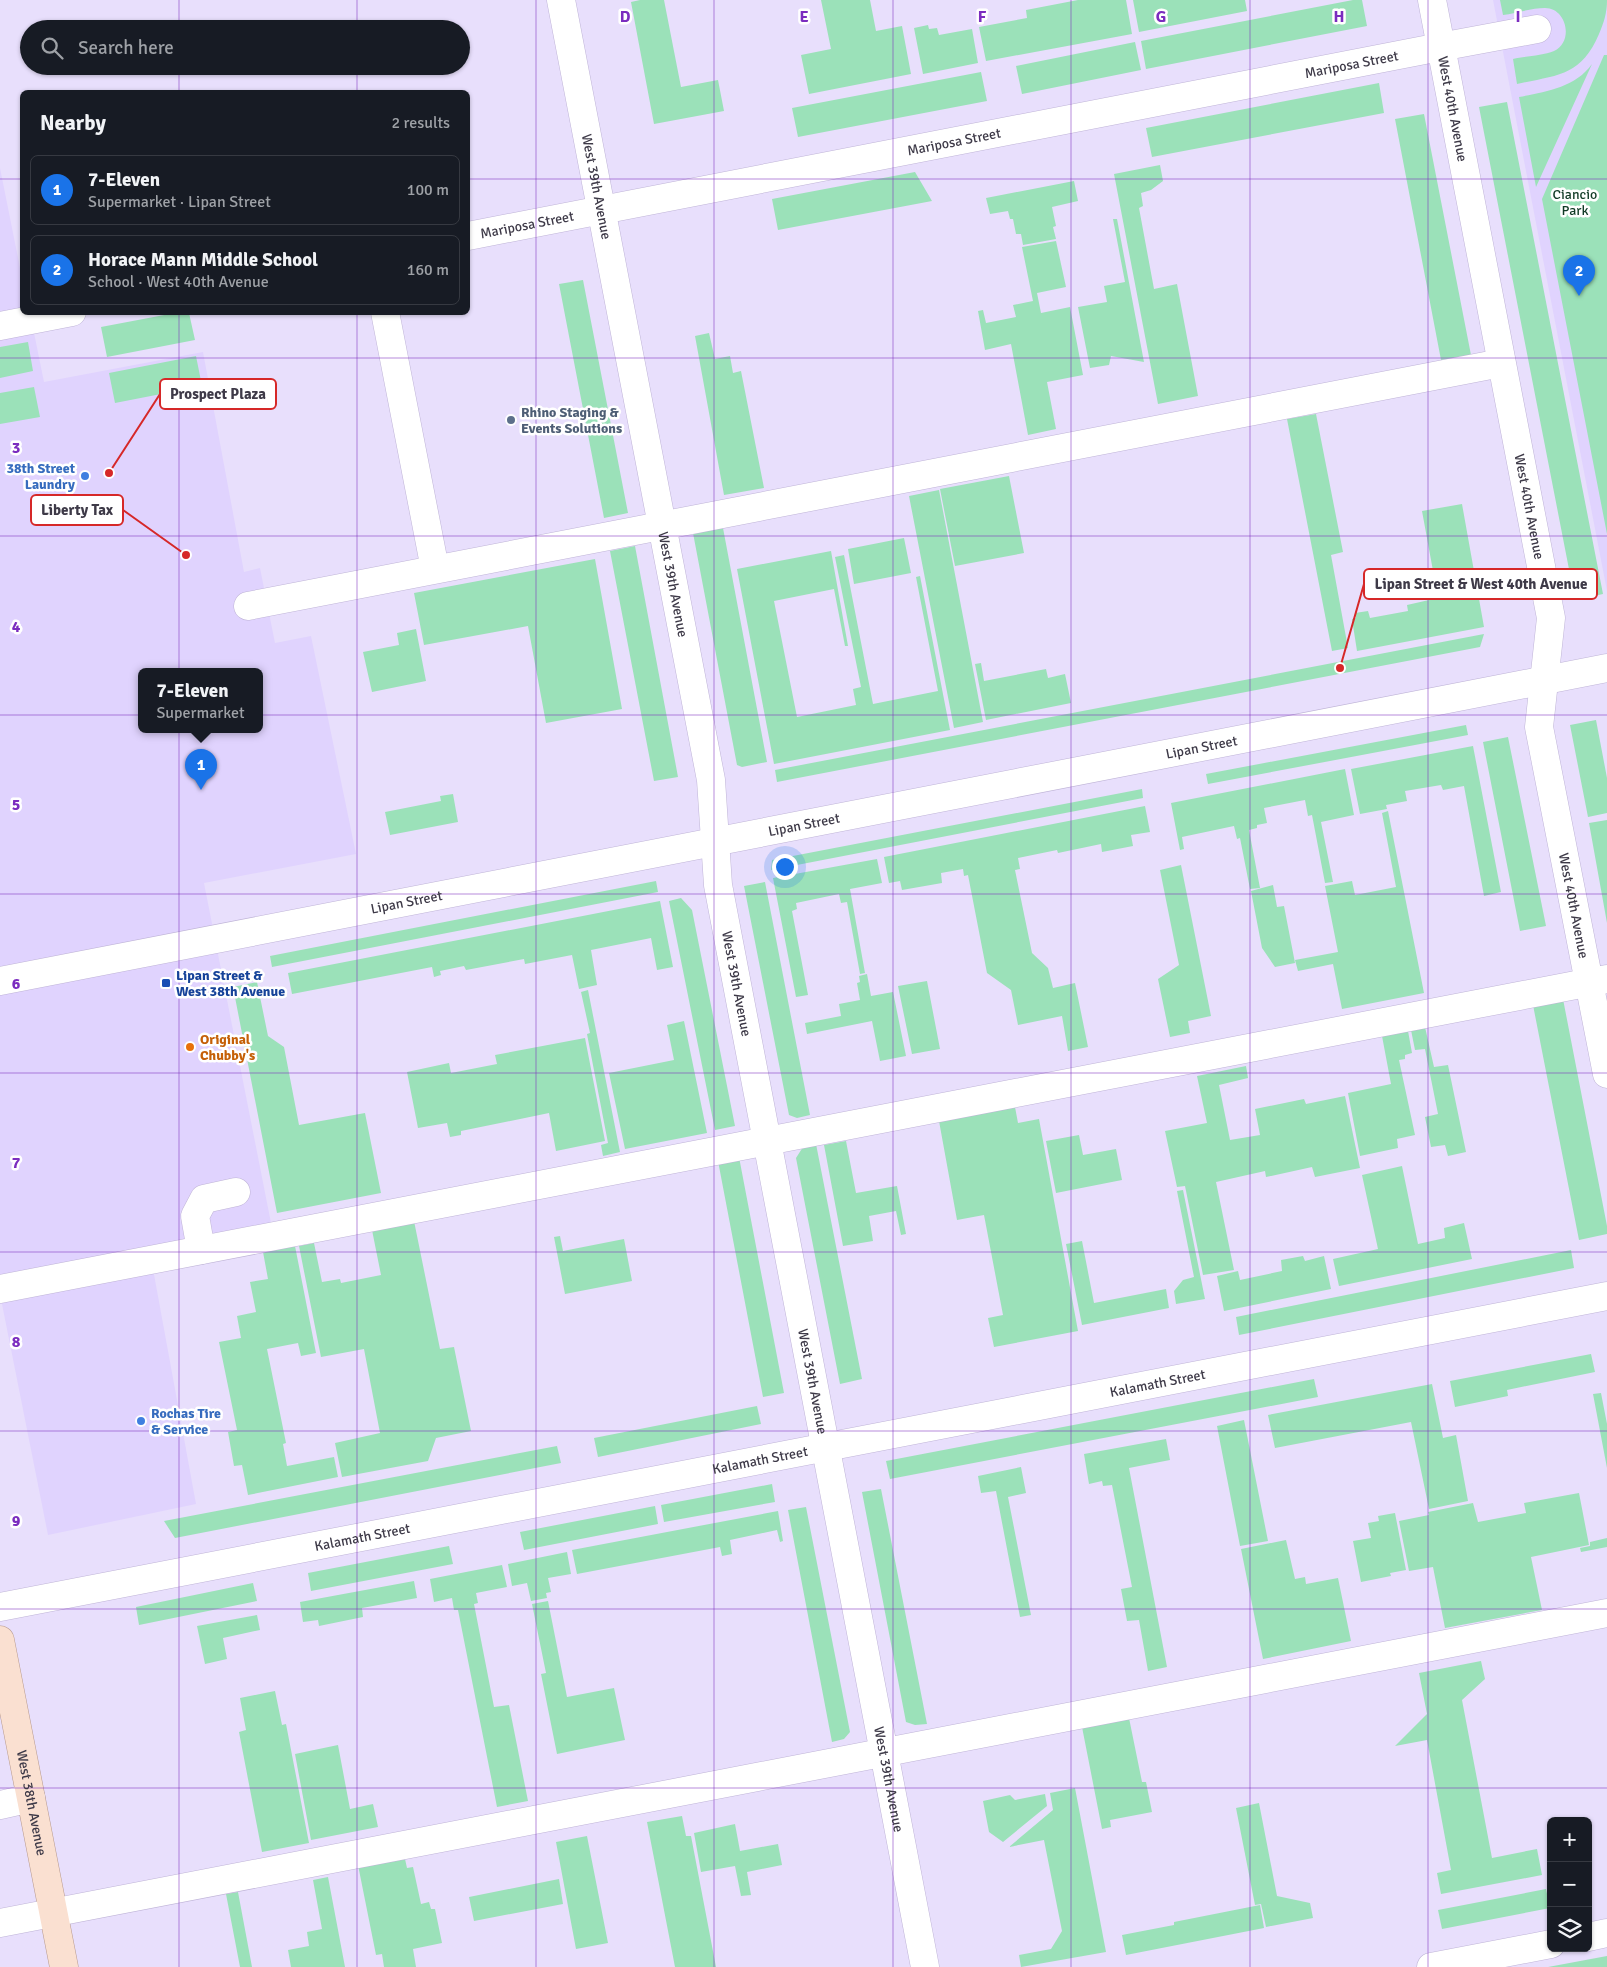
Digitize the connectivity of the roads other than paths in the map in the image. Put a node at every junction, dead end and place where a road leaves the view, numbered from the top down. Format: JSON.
{"nodes":[{"id":1,"x":561,"y":0,"type":"edge"},
{"id":2,"x":1432,"y":0,"type":"edge"},
{"id":3,"x":1537,"y":29,"type":"dead end"},
{"id":4,"x":1440,"y":46,"type":"junction"},
{"id":5,"x":601,"y":210,"type":"junction"},
{"id":6,"x":470,"y":236,"type":"edge"},
{"id":7,"x":57,"y":315,"type":"edge"},
{"id":8,"x":386,"y":315,"type":"edge"},
{"id":9,"x":0,"y":326,"type":"edge"},
{"id":10,"x":1501,"y":363,"type":"junction"},
{"id":11,"x":662,"y":525,"type":"junction"},
{"id":12,"x":435,"y":569,"type":"junction"},
{"id":13,"x":248,"y":606,"type":"dead end"},
{"id":14,"x":1607,"y":668,"type":"edge"},
{"id":15,"x":1543,"y":680,"type":"junction"},
{"id":16,"x":715,"y":842,"type":"junction"},
{"id":17,"x":0,"y":981,"type":"edge"},
{"id":18,"x":1598,"y":981,"type":"edge"},
{"id":19,"x":1607,"y":1074,"type":"edge"},
{"id":20,"x":767,"y":1141,"type":"junction"},
{"id":21,"x":236,"y":1192,"type":"dead end"},
{"id":22,"x":201,"y":1250,"type":"junction"},
{"id":23,"x":0,"y":1289,"type":"edge"},
{"id":24,"x":1607,"y":1296,"type":"edge"},
{"id":25,"x":825,"y":1448,"type":"junction"},
{"id":26,"x":0,"y":1607,"type":"edge"},
{"id":27,"x":1607,"y":1613,"type":"edge"},
{"id":28,"x":0,"y":1640,"type":"edge"},
{"id":29,"x":884,"y":1754,"type":"junction"},
{"id":30,"x":31,"y":1798,"type":"junction"},
{"id":31,"x":0,"y":1805,"type":"edge"},
{"id":32,"x":53,"y":1912,"type":"junction"},
{"id":33,"x":0,"y":1923,"type":"edge"},
{"id":34,"x":1607,"y":1933,"type":"edge"},
{"id":35,"x":1592,"y":1936,"type":"edge"},
{"id":36,"x":1547,"y":1945,"type":"edge"},
{"id":37,"x":64,"y":1967,"type":"edge"},
{"id":38,"x":925,"y":1967,"type":"edge"},
{"id":39,"x":1431,"y":1967,"type":"edge"}],
"edges":[{"from":1,"to":5,"type":"street","name":"West 39th Avenue"},
{"from":2,"to":4,"type":"street","name":"West 40th Avenue"},
{"from":3,"to":4,"type":"street","name":"Mariposa Street"},
{"from":4,"to":5,"type":"street","name":"Mariposa Street"},
{"from":4,"to":10,"type":"street","name":"West 40th Avenue"},
{"from":5,"to":6,"type":"street","name":"Mariposa Street"},
{"from":5,"to":11,"type":"street","name":"West 39th Avenue"},
{"from":7,"to":9,"type":"street"},
{"from":8,"to":12,"type":"street"},
{"from":10,"to":11,"type":"street"},
{"from":10,"to":15,"type":"street","name":"West 40th Avenue"},
{"from":11,"to":12,"type":"street"},
{"from":11,"to":16,"type":"street","name":"West 39th Avenue"},
{"from":12,"to":13,"type":"street"},
{"from":14,"to":15,"type":"street","name":"Lipan Street"},
{"from":15,"to":16,"type":"street","name":"Lipan Street"},
{"from":15,"to":18,"type":"street","name":"West 40th Avenue"},
{"from":16,"to":17,"type":"street","name":"Lipan Street"},
{"from":16,"to":20,"type":"street","name":"West 39th Avenue"},
{"from":18,"to":19,"type":"street","name":"West 40th Avenue"},
{"from":18,"to":20,"type":"street"},
{"from":20,"to":22,"type":"street"},
{"from":20,"to":25,"type":"street","name":"West 39th Avenue"},
{"from":21,"to":22,"type":"street"},
{"from":22,"to":23,"type":"street"},
{"from":24,"to":25,"type":"street","name":"Kalamath Street"},
{"from":25,"to":26,"type":"street","name":"Kalamath Street"},
{"from":25,"to":29,"type":"street","name":"West 39th Avenue"},
{"from":27,"to":29,"type":"street"},
{"from":28,"to":30,"type":"main road","name":"West 38th Avenue"},
{"from":29,"to":32,"type":"street"},
{"from":29,"to":38,"type":"street","name":"West 39th Avenue"},
{"from":30,"to":31,"type":"street"},
{"from":30,"to":32,"type":"main road","name":"West 38th Avenue"},
{"from":32,"to":33,"type":"street"},
{"from":32,"to":37,"type":"main road","name":"West 38th Avenue"},
{"from":34,"to":35,"type":"street"},
{"from":36,"to":39,"type":"street"}]}
